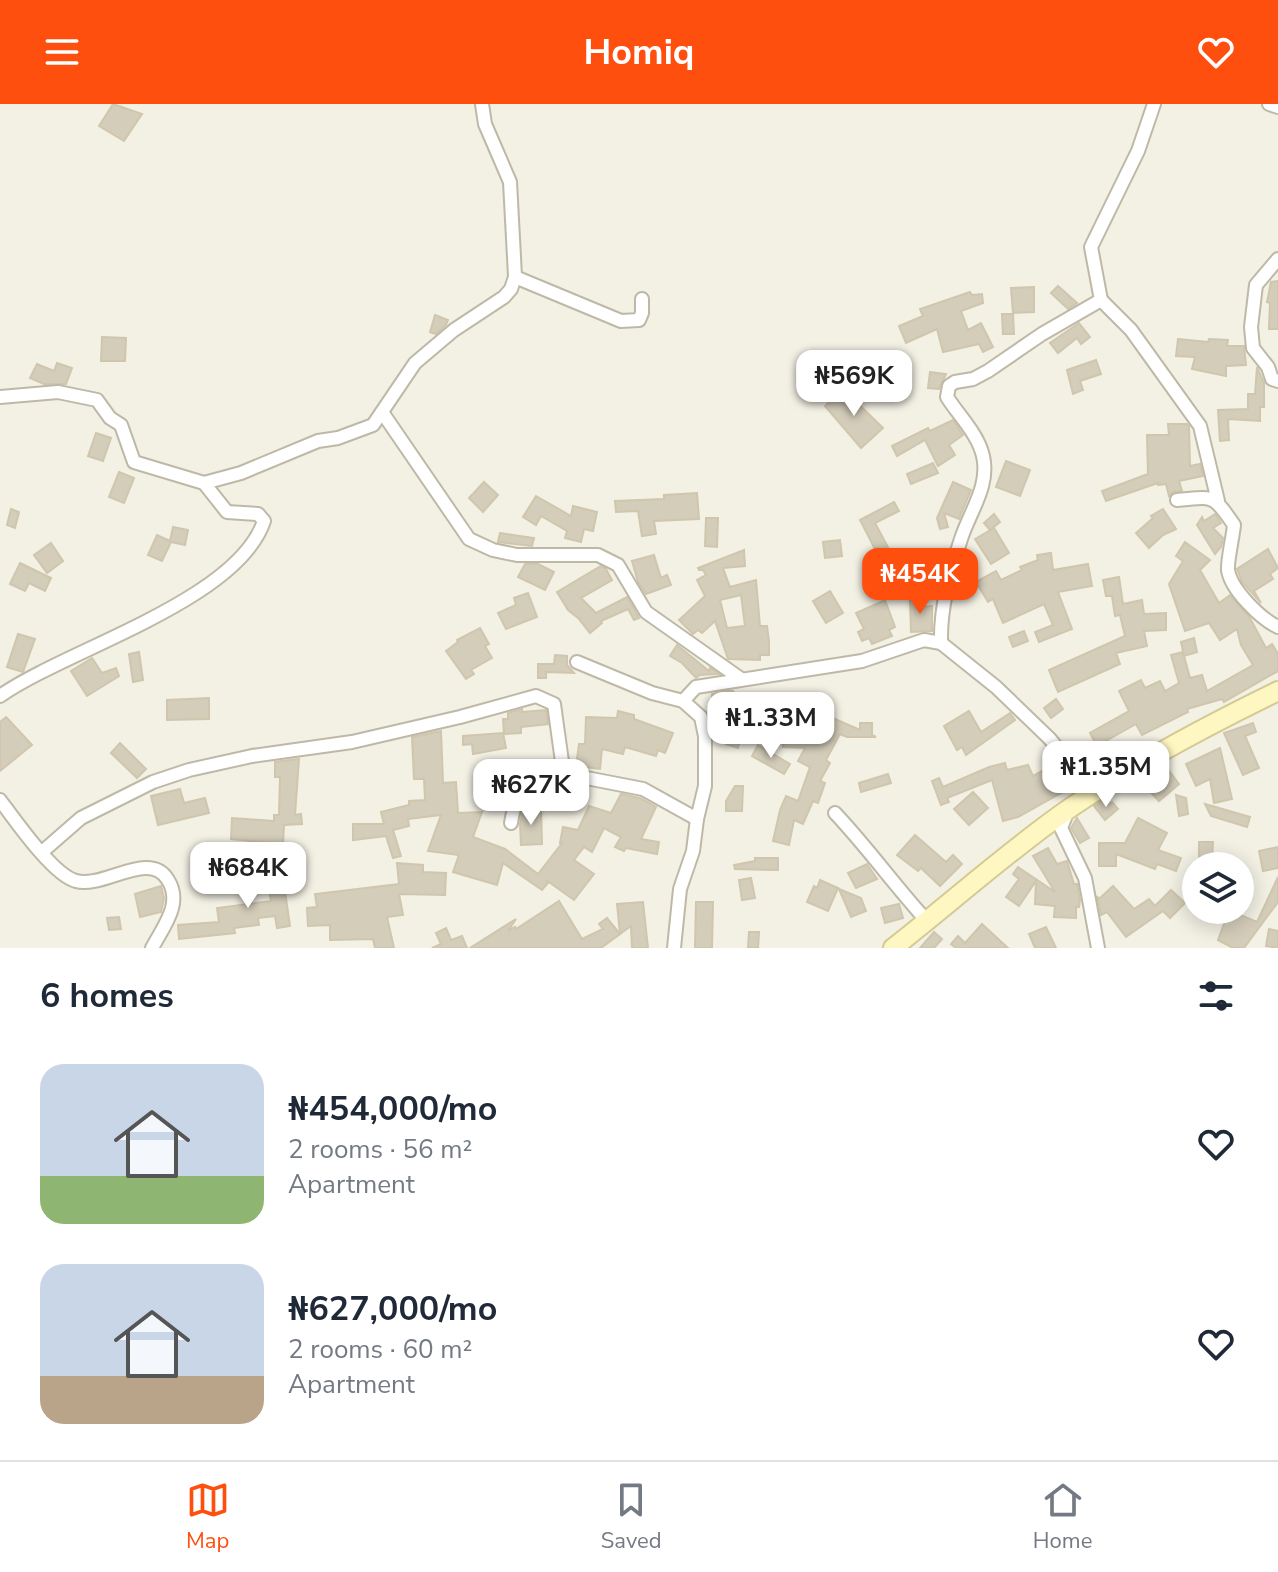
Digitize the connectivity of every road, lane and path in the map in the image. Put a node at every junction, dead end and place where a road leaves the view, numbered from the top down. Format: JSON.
{"nodes":[{"id":1,"x":482,"y":104,"type":"edge"},
{"id":2,"x":1154,"y":104,"type":"edge"},
{"id":3,"x":1269,"y":104,"type":"edge"},
{"id":4,"x":1278,"y":107,"type":"edge"},
{"id":5,"x":1278,"y":259,"type":"edge"},
{"id":6,"x":515,"y":277,"type":"junction"},
{"id":7,"x":642,"y":299,"type":"dead end"},
{"id":8,"x":1101,"y":300,"type":"junction"},
{"id":9,"x":1278,"y":381,"type":"edge"},
{"id":10,"x":0,"y":397,"type":"edge"},
{"id":11,"x":382,"y":412,"type":"junction"},
{"id":12,"x":204,"y":483,"type":"junction"},
{"id":13,"x":1177,"y":500,"type":"dead end"},
{"id":14,"x":1218,"y":501,"type":"junction"},
{"id":15,"x":1278,"y":627,"type":"edge"},
{"id":16,"x":941,"y":643,"type":"junction"},
{"id":17,"x":577,"y":662,"type":"dead end"},
{"id":18,"x":741,"y":679,"type":"junction"},
{"id":19,"x":1278,"y":691,"type":"edge"},
{"id":20,"x":0,"y":696,"type":"edge"},
{"id":21,"x":683,"y":701,"type":"junction"},
{"id":22,"x":571,"y":775,"type":"junction"},
{"id":23,"x":1104,"y":785,"type":"junction"},
{"id":24,"x":0,"y":800,"type":"edge"},
{"id":25,"x":1068,"y":810,"type":"junction"},
{"id":26,"x":835,"y":813,"type":"dead end"},
{"id":27,"x":697,"y":819,"type":"junction"},
{"id":28,"x":511,"y":823,"type":"dead end"},
{"id":29,"x":42,"y":852,"type":"junction"},
{"id":30,"x":927,"y":921,"type":"junction"},
{"id":31,"x":152,"y":948,"type":"edge"},
{"id":32,"x":674,"y":948,"type":"edge"},
{"id":33,"x":893,"y":948,"type":"edge"},
{"id":34,"x":1098,"y":948,"type":"edge"}],
"edges":[{"from":1,"to":6,"type":"street"},
{"from":2,"to":8,"type":"street"},
{"from":3,"to":4,"type":"street"},
{"from":5,"to":9,"type":"street"},
{"from":6,"to":7,"type":"street"},
{"from":6,"to":11,"type":"street"},
{"from":8,"to":14,"type":"street"},
{"from":8,"to":16,"type":"street"},
{"from":10,"to":12,"type":"street"},
{"from":11,"to":12,"type":"street"},
{"from":11,"to":18,"type":"street"},
{"from":12,"to":20,"type":"street"},
{"from":13,"to":14,"type":"street"},
{"from":14,"to":15,"type":"street"},
{"from":16,"to":18,"type":"street"},
{"from":16,"to":23,"type":"street"},
{"from":17,"to":21,"type":"street"},
{"from":18,"to":21,"type":"street"},
{"from":19,"to":23,"type":"main road"},
{"from":21,"to":27,"type":"street"},
{"from":22,"to":27,"type":"street"},
{"from":22,"to":28,"type":"street"},
{"from":22,"to":29,"type":"street"},
{"from":23,"to":25,"type":"main road"},
{"from":24,"to":29,"type":"street"},
{"from":25,"to":30,"type":"main road"},
{"from":25,"to":34,"type":"street"},
{"from":26,"to":30,"type":"street"},
{"from":27,"to":32,"type":"street"},
{"from":29,"to":31,"type":"street"},
{"from":30,"to":33,"type":"main road"}]}
